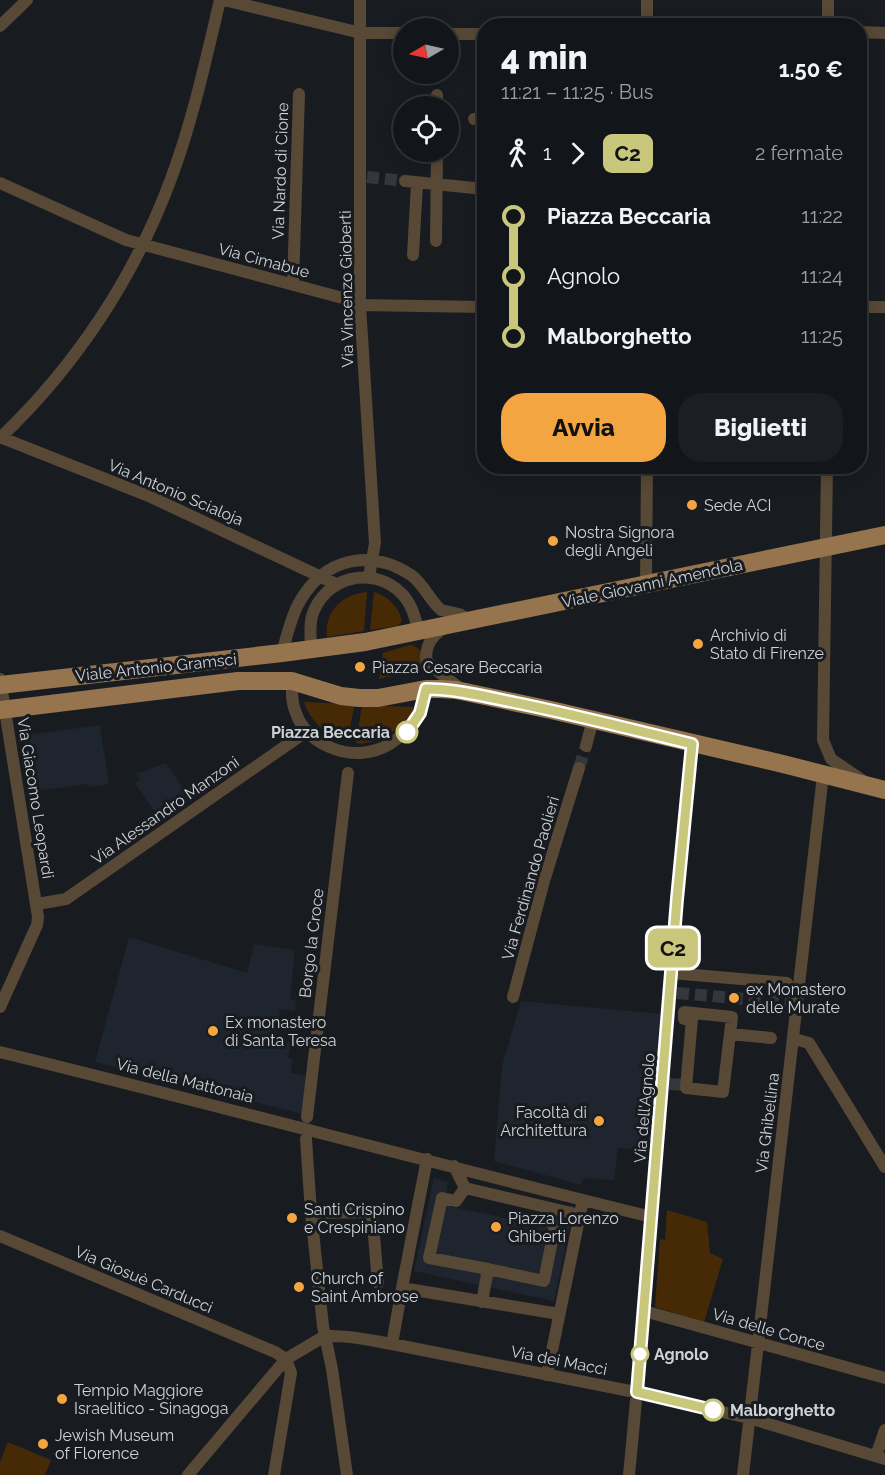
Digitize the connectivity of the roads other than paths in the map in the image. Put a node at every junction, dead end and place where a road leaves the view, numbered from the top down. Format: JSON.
{"nodes":[{"id":1,"x":27,"y":0,"type":"edge"},
{"id":2,"x":222,"y":0,"type":"edge"},
{"id":3,"x":360,"y":0,"type":"edge"},
{"id":4,"x":647,"y":0,"type":"edge"},
{"id":5,"x":828,"y":0,"type":"edge"},
{"id":6,"x":647,"y":18,"type":"edge"},
{"id":7,"x":828,"y":18,"type":"edge"},
{"id":8,"x":0,"y":26,"type":"edge"},
{"id":9,"x":361,"y":33,"type":"junction"},
{"id":10,"x":393,"y":33,"type":"edge"},
{"id":11,"x":867,"y":33,"type":"edge"},
{"id":12,"x":885,"y":33,"type":"edge"},
{"id":13,"x":459,"y":34,"type":"edge"},
{"id":14,"x":477,"y":34,"type":"edge"},
{"id":15,"x":299,"y":94,"type":"dead end"},
{"id":16,"x":437,"y":162,"type":"edge"},
{"id":17,"x":0,"y":183,"type":"edge"},
{"id":18,"x":437,"y":185,"type":"junction"},
{"id":19,"x":477,"y":188,"type":"edge"},
{"id":20,"x":436,"y":241,"type":"dead end"},
{"id":21,"x":142,"y":245,"type":"junction"},
{"id":22,"x":413,"y":255,"type":"dead end"},
{"id":23,"x":293,"y":285,"type":"junction"},
{"id":24,"x":360,"y":305,"type":"junction"},
{"id":25,"x":477,"y":307,"type":"edge"},
{"id":26,"x":867,"y":307,"type":"edge"},
{"id":27,"x":885,"y":308,"type":"edge"},
{"id":28,"x":0,"y":438,"type":"edge"},
{"id":29,"x":646,"y":474,"type":"edge"},
{"id":30,"x":827,"y":474,"type":"edge"},
{"id":31,"x":885,"y":535,"type":"edge"},
{"id":32,"x":825,"y":548,"type":"junction"},
{"id":33,"x":372,"y":560,"type":"junction"},
{"id":34,"x":320,"y":576,"type":"junction"},
{"id":35,"x":369,"y":577,"type":"junction"},
{"id":36,"x":646,"y":583,"type":"junction"},
{"id":37,"x":336,"y":584,"type":"junction"},
{"id":38,"x":471,"y":621,"type":"junction"},
{"id":39,"x":448,"y":626,"type":"junction"},
{"id":40,"x":419,"y":632,"type":"junction"},
{"id":41,"x":311,"y":649,"type":"junction"},
{"id":42,"x":282,"y":653,"type":"junction"},
{"id":43,"x":292,"y":681,"type":"junction"},
{"id":44,"x":0,"y":683,"type":"edge"},
{"id":45,"x":426,"y":689,"type":"junction"},
{"id":46,"x":464,"y":692,"type":"junction"},
{"id":47,"x":2,"y":709,"type":"edge"},
{"id":48,"x":593,"y":719,"type":"junction"},
{"id":49,"x":307,"y":732,"type":"junction"},
{"id":50,"x":692,"y":744,"type":"junction"},
{"id":51,"x":586,"y":746,"type":"tunnel mouth"},
{"id":52,"x":579,"y":768,"type":"tunnel mouth"},
{"id":53,"x":348,"y":773,"type":"dead end"},
{"id":54,"x":823,"y":775,"type":"junction"},
{"id":55,"x":878,"y":788,"type":"edge"},
{"id":56,"x":38,"y":910,"type":"junction"},
{"id":57,"x":672,"y":973,"type":"junction"},
{"id":58,"x":794,"y":983,"type":"junction"},
{"id":59,"x":513,"y":997,"type":"dead end"},
{"id":60,"x":0,"y":1008,"type":"edge"},
{"id":61,"x":730,"y":1034,"type":"junction"},
{"id":62,"x":771,"y":1038,"type":"dead end"},
{"id":63,"x":794,"y":1039,"type":"junction"},
{"id":64,"x":0,"y":1052,"type":"edge"},
{"id":65,"x":307,"y":1117,"type":"dead end"},
{"id":66,"x":306,"y":1139,"type":"dead end"},
{"id":67,"x":427,"y":1159,"type":"junction"},
{"id":68,"x":454,"y":1166,"type":"junction"},
{"id":69,"x":885,"y":1167,"type":"edge"},
{"id":70,"x":465,"y":1188,"type":"junction"},
{"id":71,"x":583,"y":1200,"type":"junction"},
{"id":72,"x":550,"y":1208,"type":"junction"},
{"id":73,"x":310,"y":1213,"type":"junction"},
{"id":74,"x":580,"y":1215,"type":"junction"},
{"id":75,"x":652,"y":1216,"type":"junction"},
{"id":76,"x":0,"y":1236,"type":"edge"},
{"id":77,"x":489,"y":1269,"type":"junction"},
{"id":78,"x":546,"y":1274,"type":"junction"},
{"id":79,"x":567,"y":1275,"type":"junction"},
{"id":80,"x":378,"y":1283,"type":"dead end"},
{"id":81,"x":402,"y":1288,"type":"junction"},
{"id":82,"x":482,"y":1302,"type":"junction"},
{"id":83,"x":644,"y":1311,"type":"junction"},
{"id":84,"x":559,"y":1314,"type":"junction"},
{"id":85,"x":325,"y":1333,"type":"junction"},
{"id":86,"x":758,"y":1342,"type":"junction"},
{"id":87,"x":392,"y":1344,"type":"junction"},
{"id":88,"x":281,"y":1356,"type":"junction"},
{"id":89,"x":547,"y":1375,"type":"junction"},
{"id":90,"x":885,"y":1378,"type":"edge"},
{"id":91,"x":637,"y":1392,"type":"junction"},
{"id":92,"x":749,"y":1418,"type":"junction"},
{"id":93,"x":885,"y":1430,"type":"edge"},
{"id":94,"x":880,"y":1458,"type":"edge"},
{"id":95,"x":188,"y":1475,"type":"edge"},
{"id":96,"x":274,"y":1475,"type":"edge"},
{"id":97,"x":346,"y":1475,"type":"edge"},
{"id":98,"x":629,"y":1475,"type":"edge"},
{"id":99,"x":743,"y":1475,"type":"edge"}],
"edges":[{"from":1,"to":8,"type":"street"},
{"from":2,"to":9,"type":"street"},
{"from":2,"to":21,"type":"street"},
{"from":3,"to":9,"type":"street","name":"Via Vincenzo Gioberti"},
{"from":4,"to":6,"type":"street"},
{"from":5,"to":7,"type":"street"},
{"from":9,"to":10,"type":"street"},
{"from":9,"to":24,"type":"street","name":"Via Vincenzo Gioberti"},
{"from":11,"to":12,"type":"street"},
{"from":13,"to":14,"type":"street"},
{"from":15,"to":23,"type":"street","name":"Via Nardo di Cione"},
{"from":16,"to":18,"type":"street"},
{"from":17,"to":21,"type":"street","name":"Via Cimabue"},
{"from":18,"to":19,"type":"street"},
{"from":18,"to":20,"type":"street"},
{"from":18,"to":22,"type":"street"},
{"from":21,"to":23,"type":"street","name":"Via Cimabue"},
{"from":21,"to":28,"type":"street"},
{"from":23,"to":24,"type":"street","name":"Via Cimabue"},
{"from":24,"to":25,"type":"street","name":"Via Cimabue"},
{"from":24,"to":33,"type":"street","name":"Via Vincenzo Gioberti"},
{"from":26,"to":27,"type":"street"},
{"from":28,"to":34,"type":"street","name":"Via Antonio Scialoja"},
{"from":29,"to":36,"type":"street"},
{"from":30,"to":32,"type":"street"},
{"from":31,"to":32,"type":"main road","name":"Viale Giovanni Amendola"},
{"from":32,"to":36,"type":"main road","name":"Viale Giovanni Amendola"},
{"from":32,"to":55,"type":"street"},
{"from":33,"to":34,"type":"street"},
{"from":33,"to":35,"type":"street","name":"Via Vincenzo Gioberti"},
{"from":33,"to":38,"type":"street"},
{"from":34,"to":37,"type":"street","name":"Via Antonio Scialoja"},
{"from":34,"to":42,"type":"street"},
{"from":35,"to":37,"type":"street"},
{"from":35,"to":40,"type":"street"},
{"from":36,"to":38,"type":"main road","name":"Viale Giovanni Amendola"},
{"from":37,"to":41,"type":"street"},
{"from":38,"to":39,"type":"main road","name":"Viale Giovanni Amendola"},
{"from":39,"to":40,"type":"main road","name":"Viale Giovanni Amendola"},
{"from":39,"to":46,"type":"street"},
{"from":40,"to":41,"type":"main road"},
{"from":41,"to":42,"type":"main road","name":"Viale Antonio Gramsci"},
{"from":42,"to":44,"type":"main road","name":"Viale Antonio Gramsci"},
{"from":43,"to":45,"type":"main road"},
{"from":43,"to":47,"type":"main road","name":"Viale Antonio Gramsci"},
{"from":43,"to":49,"type":"street"},
{"from":44,"to":47,"type":"street","name":"Via Giacomo Leopardi"},
{"from":45,"to":46,"type":"main road"},
{"from":45,"to":49,"type":"street"},
{"from":46,"to":48,"type":"main road"},
{"from":47,"to":56,"type":"street","name":"Via Giacomo Leopardi"},
{"from":48,"to":50,"type":"main road"},
{"from":48,"to":51,"type":"street"},
{"from":49,"to":56,"type":"street","name":"Via Alessandro Manzoni"},
{"from":50,"to":54,"type":"main road"},
{"from":50,"to":57,"type":"street","name":"Via dell'Agnolo"},
{"from":52,"to":59,"type":"street","name":"Via Ferdinando Paolieri"},
{"from":53,"to":65,"type":"street","name":"Borgo la Croce"},
{"from":54,"to":55,"type":"main road"},
{"from":54,"to":58,"type":"street","name":"Via Ghibellina"},
{"from":56,"to":60,"type":"street"},
{"from":57,"to":58,"type":"street"},
{"from":57,"to":75,"type":"street","name":"Via dell'Agnolo"},
{"from":58,"to":63,"type":"street","name":"Via Ghibellina"},
{"from":61,"to":61,"type":"street"},
{"from":61,"to":62,"type":"street"},
{"from":63,"to":69,"type":"street"},
{"from":63,"to":86,"type":"street","name":"Via Ghibellina"},
{"from":64,"to":67,"type":"street","name":"Via della Mattonaia"},
{"from":66,"to":73,"type":"street"},
{"from":67,"to":68,"type":"street"},
{"from":67,"to":81,"type":"street"},
{"from":68,"to":70,"type":"street"},
{"from":68,"to":71,"type":"street"},
{"from":70,"to":72,"type":"street"},
{"from":70,"to":77,"type":"street"},
{"from":71,"to":74,"type":"street"},
{"from":71,"to":75,"type":"street"},
{"from":72,"to":74,"type":"street"},
{"from":72,"to":78,"type":"street"},
{"from":73,"to":80,"type":"street"},
{"from":73,"to":85,"type":"street"},
{"from":74,"to":79,"type":"street"},
{"from":75,"to":83,"type":"street","name":"Via dell'Agnolo"},
{"from":76,"to":88,"type":"street","name":"Via Giosuè Carducci"},
{"from":77,"to":78,"type":"street"},
{"from":77,"to":82,"type":"street"},
{"from":78,"to":79,"type":"street"},
{"from":79,"to":84,"type":"street"},
{"from":81,"to":82,"type":"street"},
{"from":81,"to":87,"type":"street"},
{"from":82,"to":84,"type":"street"},
{"from":83,"to":86,"type":"street","name":"Via delle Conce"},
{"from":83,"to":91,"type":"street","name":"Via dell'Agnolo"},
{"from":84,"to":89,"type":"street"},
{"from":85,"to":87,"type":"street","name":"Via dei Macci"},
{"from":85,"to":88,"type":"street"},
{"from":85,"to":97,"type":"street"},
{"from":86,"to":90,"type":"street","name":"Via delle Conce"},
{"from":86,"to":92,"type":"street","name":"Via Ghibellina"},
{"from":87,"to":89,"type":"street","name":"Via dei Macci"},
{"from":88,"to":95,"type":"street"},
{"from":88,"to":96,"type":"street"},
{"from":89,"to":91,"type":"street","name":"Via dei Macci"},
{"from":91,"to":92,"type":"street","name":"Via dei Macci"},
{"from":91,"to":98,"type":"street","name":"Via dell'Agnolo"},
{"from":92,"to":94,"type":"street","name":"Via dei Macci"},
{"from":92,"to":99,"type":"street","name":"Via Ghibellina"},
{"from":93,"to":94,"type":"street"}]}
